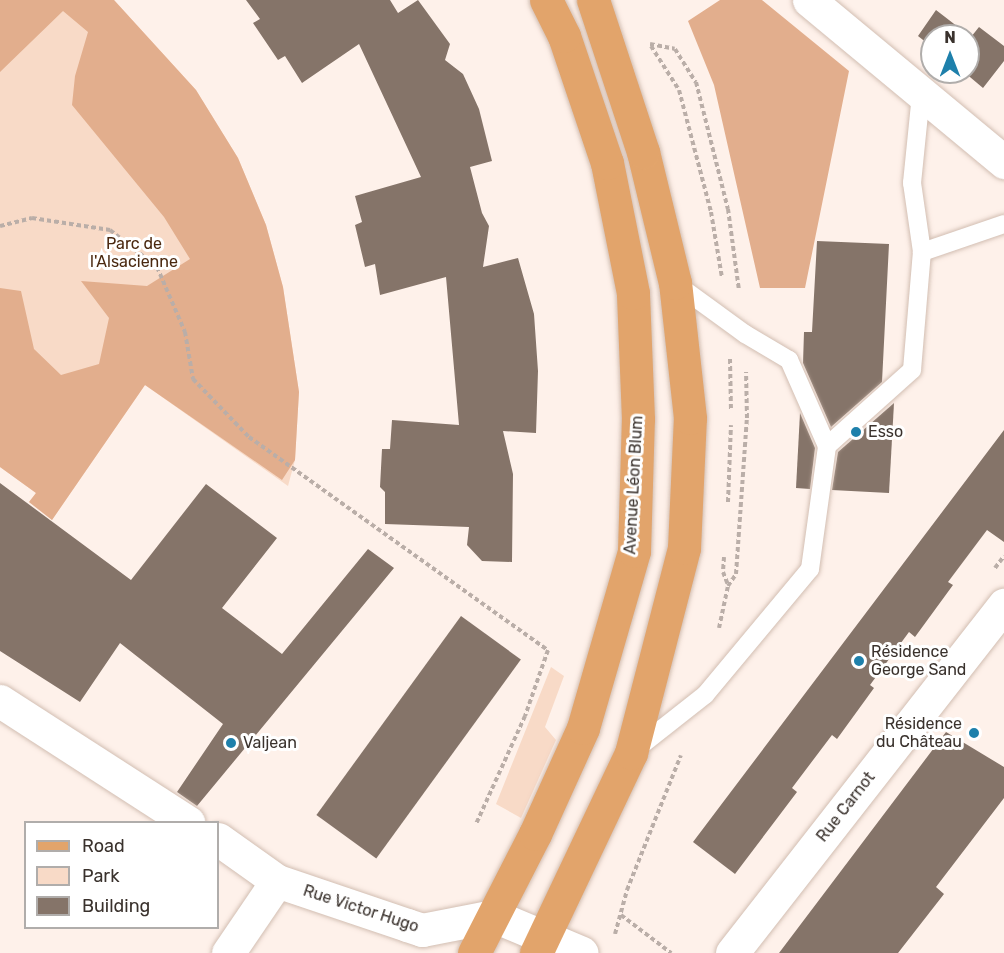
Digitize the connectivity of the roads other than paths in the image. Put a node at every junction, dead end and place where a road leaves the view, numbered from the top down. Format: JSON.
{"nodes":[{"id":1,"x":546,"y":0,"type":"edge"},
{"id":2,"x":809,"y":0,"type":"edge"},
{"id":3,"x":600,"y":3,"type":"edge"},
{"id":4,"x":564,"y":36,"type":"junction"},
{"id":5,"x":921,"y":95,"type":"junction"},
{"id":6,"x":1004,"y":162,"type":"edge"},
{"id":7,"x":1004,"y":224,"type":"edge"},
{"id":8,"x":922,"y":252,"type":"junction"},
{"id":9,"x":675,"y":283,"type":"junction"},
{"id":10,"x":827,"y":446,"type":"junction"},
{"id":11,"x":1004,"y":605,"type":"edge"},
{"id":12,"x":0,"y":701,"type":"edge"},
{"id":13,"x":631,"y":753,"type":"junction"},
{"id":14,"x":186,"y":821,"type":"edge"},
{"id":15,"x":219,"y":840,"type":"edge"},
{"id":16,"x":276,"y":881,"type":"junction"},
{"id":17,"x":494,"y":916,"type":"junction"},
{"id":18,"x":540,"y":945,"type":"edge"},
{"id":19,"x":228,"y":953,"type":"edge"},
{"id":20,"x":474,"y":953,"type":"edge"},
{"id":21,"x":582,"y":953,"type":"edge"},
{"id":22,"x":732,"y":953,"type":"edge"}],
"edges":[{"from":1,"to":4,"type":"main road","name":"Avenue Léon Blum"},
{"from":2,"to":5,"type":"street"},
{"from":3,"to":4,"type":"street"},
{"from":3,"to":9,"type":"main road"},
{"from":4,"to":17,"type":"main road","name":"Avenue Léon Blum"},
{"from":5,"to":6,"type":"street"},
{"from":5,"to":8,"type":"lane"},
{"from":7,"to":8,"type":"lane"},
{"from":8,"to":10,"type":"lane"},
{"from":9,"to":10,"type":"lane"},
{"from":9,"to":13,"type":"main road"},
{"from":10,"to":13,"type":"lane"},
{"from":11,"to":22,"type":"street","name":"Rue Carnot"},
{"from":12,"to":14,"type":"street"},
{"from":13,"to":18,"type":"main road"},
{"from":15,"to":16,"type":"street","name":"Rue Victor Hugo"},
{"from":16,"to":17,"type":"street","name":"Rue Victor Hugo"},
{"from":16,"to":19,"type":"street"},
{"from":17,"to":18,"type":"street"},
{"from":17,"to":20,"type":"main road","name":"Avenue Léon Blum"},
{"from":18,"to":21,"type":"street"}]}
